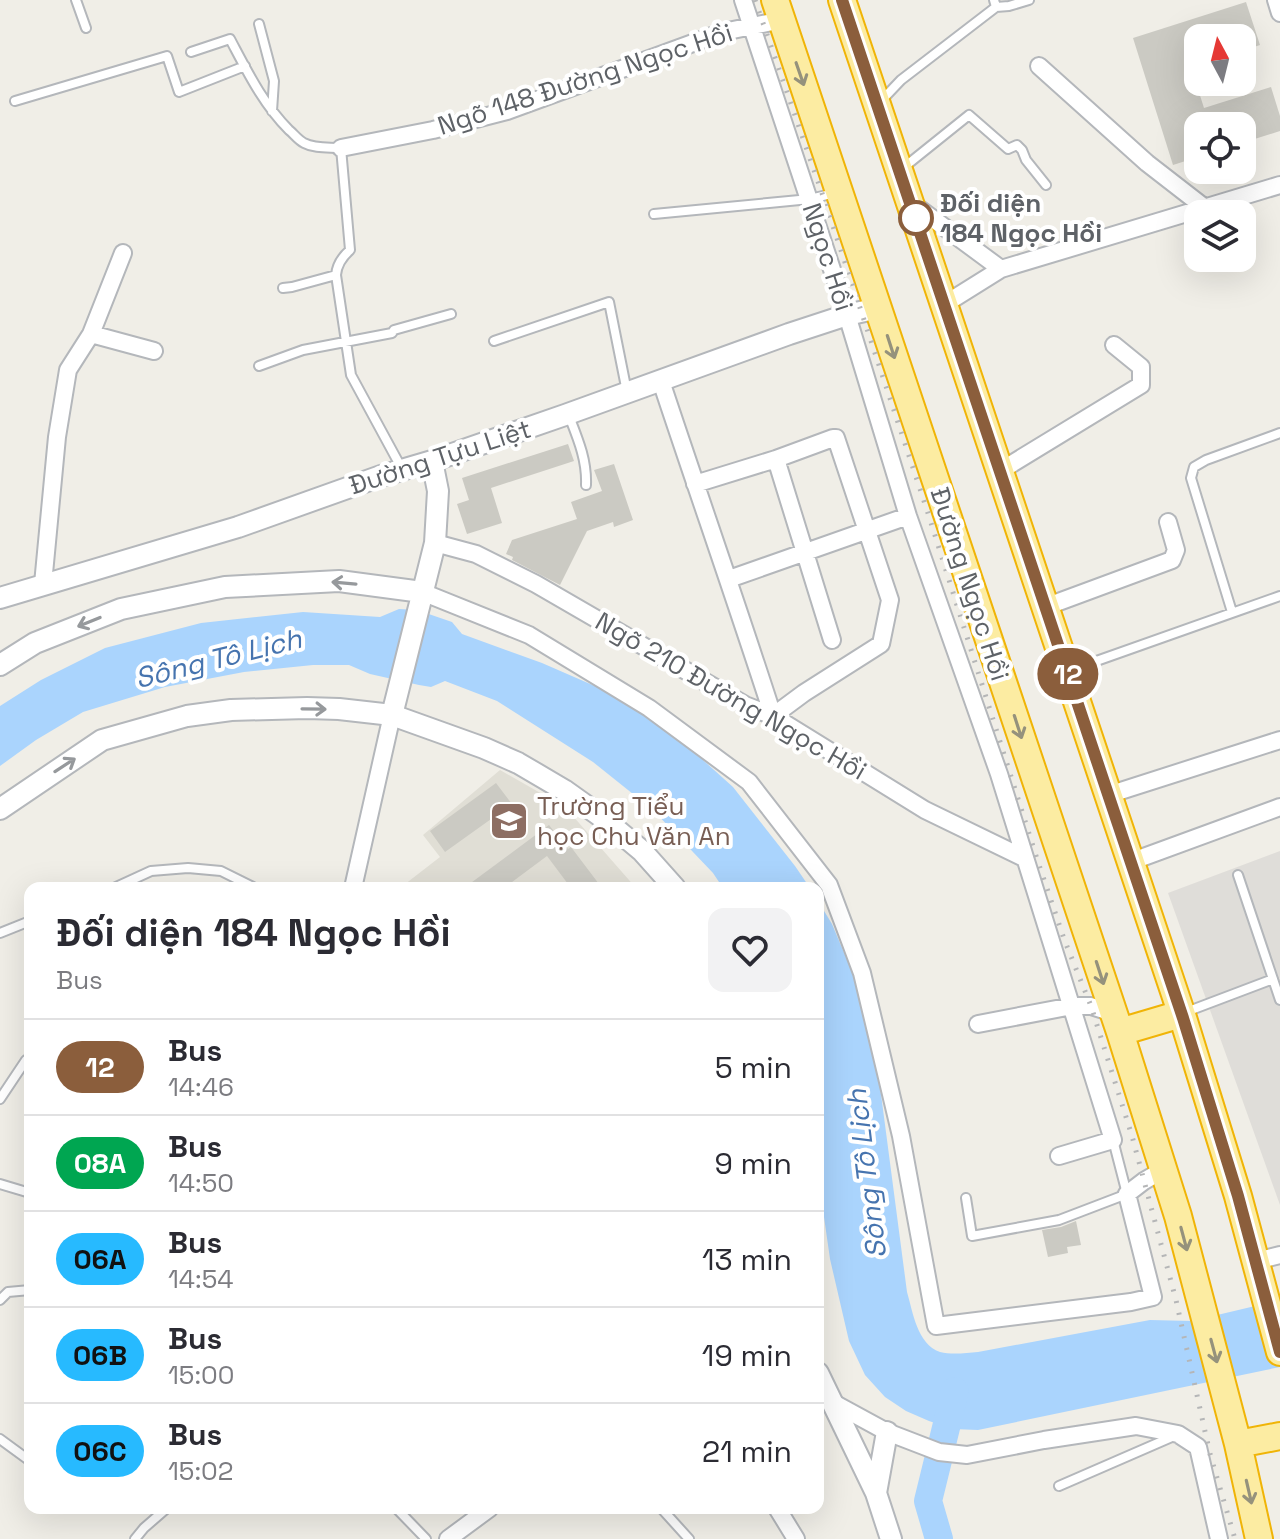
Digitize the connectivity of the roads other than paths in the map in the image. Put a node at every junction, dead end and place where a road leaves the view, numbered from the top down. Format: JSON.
{"nodes":[{"id":1,"x":76,"y":0,"type":"edge"},
{"id":2,"x":743,"y":0,"type":"edge"},
{"id":3,"x":842,"y":0,"type":"edge"},
{"id":4,"x":1029,"y":0,"type":"edge"},
{"id":5,"x":1276,"y":0,"type":"edge"},
{"id":6,"x":995,"y":4,"type":"edge"},
{"id":7,"x":778,"y":10,"type":"edge"},
{"id":8,"x":1280,"y":11,"type":"edge"},
{"id":9,"x":259,"y":24,"type":"dead end"},
{"id":10,"x":752,"y":25,"type":"junction"},
{"id":11,"x":86,"y":28,"type":"dead end"},
{"id":12,"x":191,"y":52,"type":"dead end"},
{"id":13,"x":245,"y":66,"type":"junction"},
{"id":14,"x":1039,"y":66,"type":"dead end"},
{"id":15,"x":15,"y":101,"type":"dead end"},
{"id":16,"x":877,"y":104,"type":"junction"},
{"id":17,"x":272,"y":112,"type":"junction"},
{"id":18,"x":341,"y":148,"type":"junction"},
{"id":19,"x":902,"y":177,"type":"junction"},
{"id":20,"x":1046,"y":185,"type":"dead end"},
{"id":21,"x":1280,"y":185,"type":"edge"},
{"id":22,"x":839,"y":192,"type":"junction"},
{"id":23,"x":810,"y":199,"type":"junction"},
{"id":24,"x":1195,"y":200,"type":"edge"},
{"id":25,"x":1231,"y":200,"type":"edge"},
{"id":26,"x":654,"y":214,"type":"dead end"},
{"id":27,"x":1184,"y":214,"type":"edge"},
{"id":28,"x":123,"y":253,"type":"dead end"},
{"id":29,"x":1001,"y":269,"type":"junction"},
{"id":30,"x":336,"y":275,"type":"junction"},
{"id":31,"x":283,"y":288,"type":"dead end"},
{"id":32,"x":945,"y":304,"type":"junction"},
{"id":33,"x":878,"y":308,"type":"junction"},
{"id":34,"x":451,"y":314,"type":"dead end"},
{"id":35,"x":847,"y":315,"type":"junction"},
{"id":36,"x":91,"y":334,"type":"junction"},
{"id":37,"x":345,"y":341,"type":"junction"},
{"id":38,"x":494,"y":341,"type":"dead end"},
{"id":39,"x":1114,"y":345,"type":"dead end"},
{"id":40,"x":154,"y":351,"type":"dead end"},
{"id":41,"x":259,"y":366,"type":"dead end"},
{"id":42,"x":661,"y":381,"type":"junction"},
{"id":43,"x":627,"y":393,"type":"junction"},
{"id":44,"x":568,"y":414,"type":"junction"},
{"id":45,"x":1280,"y":433,"type":"edge"},
{"id":46,"x":776,"y":459,"type":"junction"},
{"id":47,"x":432,"y":461,"type":"junction"},
{"id":48,"x":402,"y":470,"type":"junction"},
{"id":49,"x":1000,"y":471,"type":"junction"},
{"id":50,"x":695,"y":484,"type":"junction"},
{"id":51,"x":586,"y":485,"type":"dead end"},
{"id":52,"x":908,"y":516,"type":"junction"},
{"id":53,"x":1168,"y":522,"type":"dead end"},
{"id":54,"x":866,"y":531,"type":"junction"},
{"id":55,"x":435,"y":543,"type":"junction"},
{"id":56,"x":804,"y":552,"type":"junction"},
{"id":57,"x":729,"y":579,"type":"junction"},
{"id":58,"x":43,"y":584,"type":"junction"},
{"id":59,"x":1280,"y":596,"type":"edge"},
{"id":60,"x":0,"y":598,"type":"edge"},
{"id":61,"x":420,"y":599,"type":"junction"},
{"id":62,"x":1045,"y":607,"type":"junction"},
{"id":63,"x":1232,"y":612,"type":"junction"},
{"id":64,"x":832,"y":640,"type":"dead end"},
{"id":65,"x":0,"y":665,"type":"edge"},
{"id":66,"x":1067,"y":672,"type":"junction"},
{"id":67,"x":395,"y":707,"type":"junction"},
{"id":68,"x":773,"y":716,"type":"junction"},
{"id":69,"x":1280,"y":740,"type":"edge"},
{"id":70,"x":1108,"y":795,"type":"junction"},
{"id":71,"x":1280,"y":807,"type":"edge"},
{"id":72,"x":0,"y":809,"type":"edge"},
{"id":73,"x":1024,"y":858,"type":"junction"},
{"id":74,"x":1130,"y":862,"type":"junction"},
{"id":75,"x":1238,"y":875,"type":"dead end"},
{"id":76,"x":127,"y":882,"type":"edge"},
{"id":77,"x":243,"y":882,"type":"edge"},
{"id":78,"x":354,"y":882,"type":"edge"},
{"id":79,"x":670,"y":882,"type":"edge"},
{"id":80,"x":24,"y":923,"type":"edge"},
{"id":81,"x":0,"y":933,"type":"edge"},
{"id":82,"x":1273,"y":979,"type":"junction"},
{"id":83,"x":1280,"y":1000,"type":"edge"},
{"id":84,"x":1072,"y":1006,"type":"junction"},
{"id":85,"x":1181,"y":1014,"type":"junction"},
{"id":86,"x":1116,"y":1022,"type":"junction"},
{"id":87,"x":978,"y":1024,"type":"dead end"},
{"id":88,"x":24,"y":1063,"type":"edge"},
{"id":89,"x":0,"y":1099,"type":"edge"},
{"id":90,"x":1113,"y":1140,"type":"junction"},
{"id":91,"x":1059,"y":1156,"type":"dead end"},
{"id":92,"x":1163,"y":1170,"type":"junction"},
{"id":93,"x":0,"y":1184,"type":"edge"},
{"id":94,"x":24,"y":1191,"type":"edge"},
{"id":95,"x":1127,"y":1194,"type":"junction"},
{"id":96,"x":966,"y":1198,"type":"dead end"},
{"id":97,"x":1268,"y":1258,"type":"edge"},
{"id":98,"x":24,"y":1291,"type":"edge"},
{"id":99,"x":0,"y":1300,"type":"edge"},
{"id":100,"x":1280,"y":1352,"type":"edge"},
{"id":101,"x":824,"y":1387,"type":"edge"},
{"id":102,"x":830,"y":1401,"type":"junction"},
{"id":103,"x":887,"y":1432,"type":"junction"},
{"id":104,"x":1178,"y":1434,"type":"junction"},
{"id":105,"x":1280,"y":1436,"type":"edge"},
{"id":106,"x":0,"y":1439,"type":"edge"},
{"id":107,"x":1238,"y":1444,"type":"junction"},
{"id":108,"x":24,"y":1457,"type":"edge"},
{"id":109,"x":1059,"y":1486,"type":"dead end"},
{"id":110,"x":876,"y":1493,"type":"junction"},
{"id":111,"x":160,"y":1514,"type":"edge"},
{"id":112,"x":402,"y":1514,"type":"edge"},
{"id":113,"x":482,"y":1514,"type":"edge"},
{"id":114,"x":666,"y":1514,"type":"edge"},
{"id":115,"x":781,"y":1514,"type":"edge"},
{"id":116,"x":684,"y":1537,"type":"edge"},
{"id":117,"x":135,"y":1539,"type":"edge"},
{"id":118,"x":426,"y":1539,"type":"edge"},
{"id":119,"x":448,"y":1539,"type":"edge"},
{"id":120,"x":796,"y":1539,"type":"edge"},
{"id":121,"x":891,"y":1539,"type":"edge"},
{"id":122,"x":1219,"y":1539,"type":"edge"},
{"id":123,"x":1259,"y":1539,"type":"edge"}],
"edges":[{"from":1,"to":11,"type":"lane"},
{"from":2,"to":10,"type":"street","name":"Ngọc Hồi"},
{"from":3,"to":16,"type":"highway"},
{"from":4,"to":6,"type":"lane"},
{"from":5,"to":8,"type":"street"},
{"from":6,"to":16,"type":"lane"},
{"from":7,"to":10,"type":"street","name":"Ngõ 148 Đường Ngọc Hồi"},
{"from":7,"to":22,"type":"highway","name":"Đường Ngọc Hồi","one_way":true},
{"from":9,"to":17,"type":"lane"},
{"from":10,"to":18,"type":"street","name":"Ngõ 148 Đường Ngọc Hồi"},
{"from":10,"to":23,"type":"street","name":"Ngọc Hồi"},
{"from":12,"to":13,"type":"lane"},
{"from":13,"to":15,"type":"lane"},
{"from":13,"to":17,"type":"lane"},
{"from":14,"to":24,"type":"street"},
{"from":16,"to":19,"type":"highway"},
{"from":17,"to":18,"type":"lane"},
{"from":18,"to":30,"type":"lane"},
{"from":19,"to":20,"type":"lane"},
{"from":19,"to":29,"type":"street"},
{"from":19,"to":32,"type":"highway"},
{"from":21,"to":25,"type":"street"},
{"from":22,"to":23,"type":"lane"},
{"from":22,"to":33,"type":"highway","name":"Đường Ngọc Hồi"},
{"from":23,"to":26,"type":"lane"},
{"from":23,"to":35,"type":"street","name":"Ngọc Hồi"},
{"from":27,"to":29,"type":"street"},
{"from":28,"to":36,"type":"street"},
{"from":29,"to":32,"type":"street"},
{"from":30,"to":31,"type":"lane"},
{"from":30,"to":37,"type":"lane"},
{"from":32,"to":49,"type":"highway"},
{"from":33,"to":35,"type":"street","name":"Đường Tựu Liệt"},
{"from":33,"to":86,"type":"highway","name":"Đường Ngọc Hồi","one_way":true},
{"from":34,"to":37,"type":"lane"},
{"from":35,"to":42,"type":"street","name":"Đường Tựu Liệt"},
{"from":35,"to":52,"type":"street","name":"Ngọc Hồi"},
{"from":36,"to":40,"type":"street"},
{"from":36,"to":58,"type":"street"},
{"from":37,"to":41,"type":"lane"},
{"from":37,"to":48,"type":"lane"},
{"from":38,"to":43,"type":"lane"},
{"from":39,"to":49,"type":"street"},
{"from":42,"to":43,"type":"street","name":"Đường Tựu Liệt"},
{"from":42,"to":50,"type":"street"},
{"from":43,"to":44,"type":"street","name":"Đường Tựu Liệt"},
{"from":44,"to":47,"type":"street","name":"Đường Tựu Liệt"},
{"from":44,"to":51,"type":"lane"},
{"from":45,"to":63,"type":"lane"},
{"from":46,"to":50,"type":"street"},
{"from":46,"to":54,"type":"street"},
{"from":46,"to":56,"type":"street"},
{"from":47,"to":48,"type":"street","name":"Đường Tựu Liệt"},
{"from":47,"to":55,"type":"street"},
{"from":48,"to":58,"type":"street","name":"Đường Tựu Liệt"},
{"from":49,"to":62,"type":"highway"},
{"from":50,"to":57,"type":"street"},
{"from":52,"to":54,"type":"street"},
{"from":52,"to":73,"type":"street","name":"Ngọc Hồi"},
{"from":53,"to":62,"type":"street"},
{"from":54,"to":56,"type":"street"},
{"from":54,"to":68,"type":"street"},
{"from":55,"to":61,"type":"street"},
{"from":55,"to":68,"type":"street","name":"Ngõ 210 Đường Ngọc Hồi"},
{"from":56,"to":57,"type":"street"},
{"from":56,"to":64,"type":"street"},
{"from":57,"to":68,"type":"street"},
{"from":58,"to":60,"type":"street","name":"Đường Tựu Liệt"},
{"from":59,"to":63,"type":"lane"},
{"from":61,"to":65,"type":"street","one_way":true},
{"from":61,"to":67,"type":"street"},
{"from":61,"to":95,"type":"street"},
{"from":62,"to":66,"type":"highway"},
{"from":63,"to":66,"type":"lane"},
{"from":66,"to":70,"type":"highway"},
{"from":72,"to":67,"type":"street","one_way":true},
{"from":67,"to":78,"type":"street"},
{"from":67,"to":79,"type":"street"},
{"from":68,"to":73,"type":"street","name":"Ngõ 210 Đường Ngọc Hồi"},
{"from":69,"to":70,"type":"street"},
{"from":70,"to":74,"type":"highway"},
{"from":71,"to":74,"type":"street"},
{"from":73,"to":84,"type":"street","name":"Ngọc Hồi"},
{"from":74,"to":85,"type":"highway"},
{"from":75,"to":82,"type":"lane"},
{"from":76,"to":77,"type":"lane"},
{"from":80,"to":81,"type":"lane"},
{"from":82,"to":83,"type":"lane"},
{"from":82,"to":85,"type":"lane"},
{"from":84,"to":86,"type":"street"},
{"from":84,"to":87,"type":"street"},
{"from":84,"to":90,"type":"street","name":"Ngọc Hồi"},
{"from":85,"to":86,"type":"highway"},
{"from":85,"to":97,"type":"highway"},
{"from":86,"to":92,"type":"highway","name":"Đường Ngọc Hồi"},
{"from":88,"to":89,"type":"lane"},
{"from":90,"to":91,"type":"street"},
{"from":90,"to":95,"type":"lane"},
{"from":92,"to":95,"type":"street"},
{"from":92,"to":107,"type":"highway","name":"Đường Ngọc Hồi","one_way":true},
{"from":93,"to":94,"type":"lane"},
{"from":95,"to":96,"type":"lane"},
{"from":97,"to":100,"type":"highway"},
{"from":98,"to":99,"type":"lane"},
{"from":101,"to":102,"type":"street"},
{"from":102,"to":103,"type":"street"},
{"from":102,"to":110,"type":"street"},
{"from":103,"to":104,"type":"street"},
{"from":103,"to":110,"type":"street"},
{"from":104,"to":109,"type":"lane"},
{"from":104,"to":122,"type":"street"},
{"from":105,"to":107,"type":"highway"},
{"from":106,"to":108,"type":"lane"},
{"from":107,"to":123,"type":"highway","one_way":true},
{"from":110,"to":121,"type":"street"},
{"from":111,"to":117,"type":"lane"},
{"from":112,"to":118,"type":"lane"},
{"from":113,"to":119,"type":"street"},
{"from":114,"to":116,"type":"lane"},
{"from":115,"to":120,"type":"street"}]}
